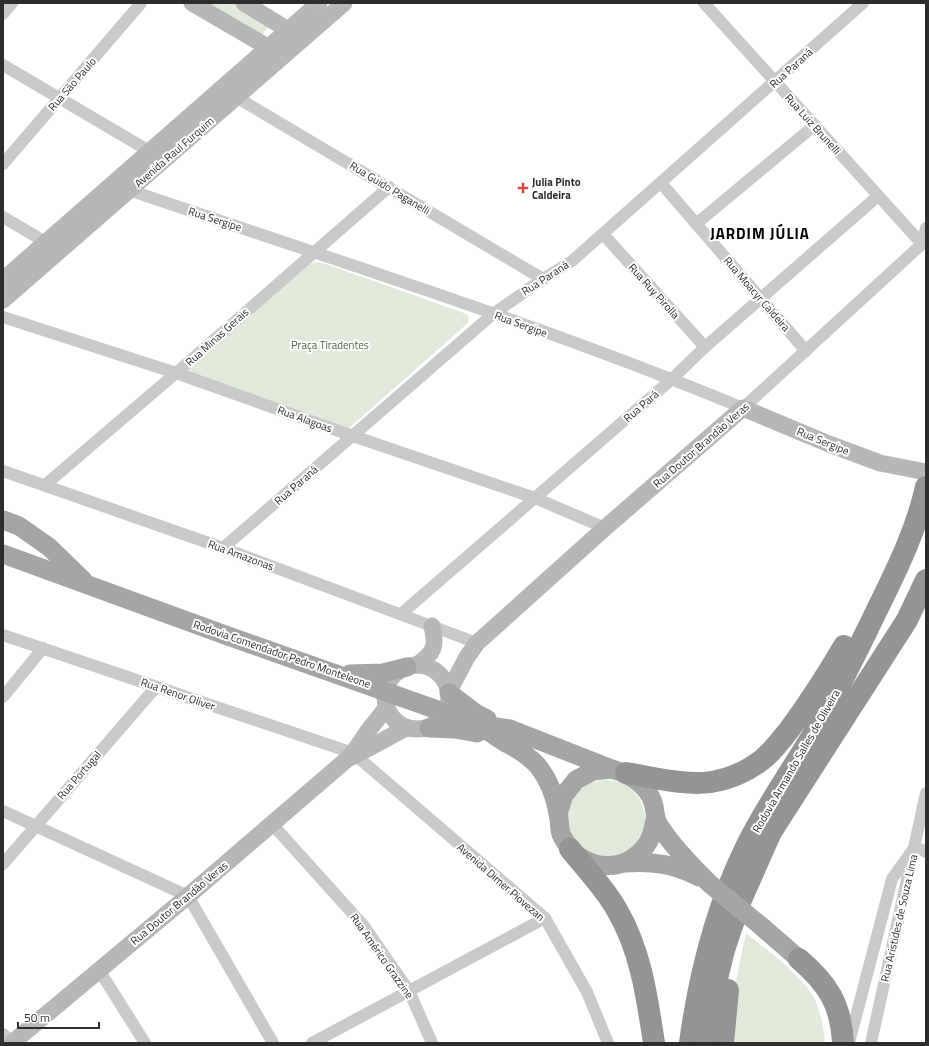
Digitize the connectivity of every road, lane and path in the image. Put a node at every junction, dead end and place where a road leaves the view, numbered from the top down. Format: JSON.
{"nodes":[{"id":1,"x":12,"y":3,"type":"edge"},
{"id":2,"x":141,"y":3,"type":"edge"},
{"id":3,"x":192,"y":3,"type":"edge"},
{"id":4,"x":244,"y":3,"type":"edge"},
{"id":5,"x":319,"y":3,"type":"edge"},
{"id":6,"x":344,"y":3,"type":"edge"},
{"id":7,"x":863,"y":3,"type":"edge"},
{"id":8,"x":706,"y":4,"type":"edge"},
{"id":9,"x":3,"y":14,"type":"edge"},
{"id":10,"x":264,"y":15,"type":"junction"},
{"id":11,"x":288,"y":30,"type":"junction"},
{"id":12,"x":250,"y":37,"type":"junction"},
{"id":13,"x":303,"y":39,"type":"junction"},
{"id":14,"x":268,"y":48,"type":"junction"},
{"id":15,"x":283,"y":56,"type":"junction"},
{"id":16,"x":3,"y":65,"type":"edge"},
{"id":17,"x":775,"y":82,"type":"junction"},
{"id":18,"x":236,"y":97,"type":"junction"},
{"id":19,"x":59,"y":98,"type":"junction"},
{"id":20,"x":815,"y":125,"type":"junction"},
{"id":21,"x":157,"y":156,"type":"junction"},
{"id":22,"x":3,"y":164,"type":"edge"},
{"id":23,"x":661,"y":183,"type":"junction"},
{"id":24,"x":112,"y":184,"type":"junction"},
{"id":25,"x":389,"y":187,"type":"junction"},
{"id":26,"x":129,"y":190,"type":"junction"},
{"id":27,"x":878,"y":196,"type":"junction"},
{"id":28,"x":3,"y":217,"type":"edge"},
{"id":29,"x":696,"y":224,"type":"junction"},
{"id":30,"x":926,"y":228,"type":"edge"},
{"id":31,"x":603,"y":234,"type":"junction"},
{"id":32,"x":922,"y":244,"type":"junction"},
{"id":33,"x":53,"y":247,"type":"junction"},
{"id":34,"x":314,"y":251,"type":"junction"},
{"id":35,"x":543,"y":279,"type":"junction"},
{"id":36,"x":3,"y":280,"type":"edge"},
{"id":37,"x":761,"y":298,"type":"junction"},
{"id":38,"x":3,"y":300,"type":"edge"},
{"id":39,"x":493,"y":314,"type":"junction"},
{"id":40,"x":3,"y":317,"type":"edge"},
{"id":41,"x":705,"y":347,"type":"junction"},
{"id":42,"x":806,"y":351,"type":"junction"},
{"id":43,"x":176,"y":373,"type":"junction"},
{"id":44,"x":672,"y":379,"type":"junction"},
{"id":45,"x":743,"y":408,"type":"junction"},
{"id":46,"x":353,"y":436,"type":"junction"},
{"id":47,"x":3,"y":471,"type":"edge"},
{"id":48,"x":926,"y":472,"type":"edge"},
{"id":49,"x":45,"y":485,"type":"junction"},
{"id":50,"x":926,"y":487,"type":"edge"},
{"id":51,"x":535,"y":498,"type":"junction"},
{"id":52,"x":3,"y":520,"type":"edge"},
{"id":53,"x":605,"y":528,"type":"junction"},
{"id":54,"x":223,"y":548,"type":"junction"},
{"id":55,"x":3,"y":554,"type":"edge"},
{"id":56,"x":901,"y":560,"type":"junction"},
{"id":57,"x":926,"y":580,"type":"edge"},
{"id":58,"x":87,"y":584,"type":"junction"},
{"id":59,"x":401,"y":614,"type":"junction"},
{"id":60,"x":432,"y":626,"type":"junction"},
{"id":61,"x":3,"y":635,"type":"edge"},
{"id":62,"x":477,"y":643,"type":"junction"},
{"id":63,"x":43,"y":648,"type":"junction"},
{"id":64,"x":268,"y":650,"type":"junction"},
{"id":65,"x":412,"y":666,"type":"junction"},
{"id":66,"x":327,"y":670,"type":"junction"},
{"id":67,"x":156,"y":687,"type":"junction"},
{"id":68,"x":449,"y":692,"type":"junction"},
{"id":69,"x":3,"y":697,"type":"edge"},
{"id":70,"x":386,"y":701,"type":"junction"},
{"id":71,"x":446,"y":713,"type":"junction"},
{"id":72,"x":406,"y":728,"type":"junction"},
{"id":73,"x":429,"y":728,"type":"junction"},
{"id":74,"x":507,"y":736,"type":"junction"},
{"id":75,"x":351,"y":756,"type":"junction"},
{"id":76,"x":619,"y":771,"type":"junction"},
{"id":77,"x":926,"y":794,"type":"edge"},
{"id":78,"x":3,"y":811,"type":"edge"},
{"id":79,"x":558,"y":814,"type":"junction"},
{"id":80,"x":655,"y":818,"type":"junction"},
{"id":81,"x":272,"y":824,"type":"junction"},
{"id":82,"x":36,"y":826,"type":"junction"},
{"id":83,"x":570,"y":849,"type":"junction"},
{"id":84,"x":921,"y":849,"type":"edge"},
{"id":85,"x":760,"y":856,"type":"junction"},
{"id":86,"x":625,"y":863,"type":"junction"},
{"id":87,"x":3,"y":864,"type":"edge"},
{"id":88,"x":709,"y":883,"type":"junction"},
{"id":89,"x":188,"y":896,"type":"junction"},
{"id":90,"x":545,"y":918,"type":"junction"},
{"id":91,"x":799,"y":959,"type":"junction"},
{"id":92,"x":99,"y":970,"type":"junction"},
{"id":93,"x":409,"y":991,"type":"junction"},
{"id":94,"x":10,"y":1041,"type":"edge"},
{"id":95,"x":145,"y":1043,"type":"edge"},
{"id":96,"x":273,"y":1043,"type":"edge"},
{"id":97,"x":312,"y":1043,"type":"edge"},
{"id":98,"x":432,"y":1043,"type":"edge"},
{"id":99,"x":608,"y":1043,"type":"edge"},
{"id":100,"x":654,"y":1043,"type":"edge"},
{"id":101,"x":690,"y":1043,"type":"edge"},
{"id":102,"x":706,"y":1043,"type":"edge"},
{"id":103,"x":723,"y":1043,"type":"edge"},
{"id":104,"x":831,"y":1043,"type":"edge"},
{"id":105,"x":843,"y":1043,"type":"edge"},
{"id":106,"x":849,"y":1043,"type":"edge"},
{"id":107,"x":871,"y":1043,"type":"edge"}],
"edges":[{"from":1,"to":9,"type":"street"},
{"from":2,"to":19,"type":"street","name":"Rua São Paulo"},
{"from":3,"to":12,"type":"street"},
{"from":4,"to":10,"type":"street"},
{"from":5,"to":11,"type":"street","name":"Avenida Raul Furquim"},
{"from":6,"to":13,"type":"street","name":"Avenida Raul Furquim"},
{"from":7,"to":17,"type":"street","name":"Rua Paraná"},
{"from":8,"to":17,"type":"street","name":"Rua Luiz Brunelli"},
{"from":10,"to":11,"type":"street"},
{"from":10,"to":12,"type":"street"},
{"from":11,"to":13,"type":"street"},
{"from":11,"to":14,"type":"street","name":"Avenida Raul Furquim"},
{"from":12,"to":14,"type":"street"},
{"from":13,"to":15,"type":"street","name":"Avenida Raul Furquim"},
{"from":14,"to":15,"type":"street"},
{"from":14,"to":21,"type":"street","name":"Avenida Raul Furquim"},
{"from":15,"to":18,"type":"street","name":"Avenida Raul Furquim"},
{"from":16,"to":19,"type":"street"},
{"from":17,"to":20,"type":"street","name":"Rua Luiz Brunelli"},
{"from":17,"to":23,"type":"street","name":"Rua Paraná"},
{"from":18,"to":21,"type":"street","name":"Avenida Raul Furquim"},
{"from":18,"to":25,"type":"street","name":"Rua Guido Paganelli"},
{"from":19,"to":21,"type":"street"},
{"from":19,"to":22,"type":"street","name":"Rua São Paulo"},
{"from":20,"to":27,"type":"street","name":"Rua Luiz Brunelli"},
{"from":20,"to":29,"type":"street"},
{"from":21,"to":24,"type":"street","name":"Avenida Raul Furquim"},
{"from":21,"to":26,"type":"street","name":"Avenida Raul Furquim"},
{"from":23,"to":29,"type":"street","name":"Rua Moacyr Caldeira"},
{"from":23,"to":31,"type":"street","name":"Rua Paraná"},
{"from":24,"to":26,"type":"street","name":"Rua Sergipe"},
{"from":24,"to":33,"type":"street","name":"Avenida Raul Furquim"},
{"from":25,"to":34,"type":"street","name":"Rua Minas Gerais"},
{"from":25,"to":35,"type":"street","name":"Rua Guido Paganelli"},
{"from":26,"to":33,"type":"street","name":"Avenida Raul Furquim"},
{"from":26,"to":34,"type":"street","name":"Rua Sergipe"},
{"from":27,"to":32,"type":"street","name":"Rua Luiz Brunelli"},
{"from":27,"to":37,"type":"street","name":"Rua Pará"},
{"from":28,"to":33,"type":"street"},
{"from":29,"to":37,"type":"street","name":"Rua Moacyr Caldeira"},
{"from":30,"to":32,"type":"street"},
{"from":31,"to":35,"type":"street","name":"Rua Paraná"},
{"from":31,"to":41,"type":"street","name":"Rua Ruy Pirolla"},
{"from":32,"to":42,"type":"street","name":"Rua Doutor Brandão Veras"},
{"from":33,"to":36,"type":"street","name":"Avenida Raul Furquim"},
{"from":33,"to":38,"type":"street","name":"Avenida Raul Furquim"},
{"from":34,"to":39,"type":"street","name":"Rua Sergipe"},
{"from":34,"to":43,"type":"street","name":"Rua Minas Gerais"},
{"from":35,"to":39,"type":"street","name":"Rua Paraná"},
{"from":37,"to":41,"type":"street","name":"Rua Pará"},
{"from":37,"to":42,"type":"street","name":"Rua Moacyr Caldeira"},
{"from":39,"to":44,"type":"street","name":"Rua Sergipe"},
{"from":39,"to":46,"type":"street","name":"Rua Paraná"},
{"from":40,"to":43,"type":"street","name":"Rua Alagoas"},
{"from":41,"to":44,"type":"street","name":"Rua Pará"},
{"from":42,"to":45,"type":"street","name":"Rua Doutor Brandão Veras"},
{"from":43,"to":46,"type":"street","name":"Rua Alagoas"},
{"from":43,"to":49,"type":"street","name":"Rua Minas Gerais"},
{"from":44,"to":45,"type":"street","name":"Rua Sergipe"},
{"from":44,"to":51,"type":"street","name":"Rua Pará"},
{"from":45,"to":48,"type":"street","name":"Rua Sergipe"},
{"from":45,"to":53,"type":"street","name":"Rua Doutor Brandão Veras"},
{"from":46,"to":51,"type":"street","name":"Rua Alagoas"},
{"from":46,"to":54,"type":"street","name":"Rua Paraná"},
{"from":47,"to":49,"type":"street","name":"Rua Amazonas"},
{"from":49,"to":54,"type":"street","name":"Rua Amazonas"},
{"from":50,"to":56,"type":"highway","name":"Rodovia Armando Salles de Oliveira"},
{"from":51,"to":53,"type":"street","name":"Rua Alagoas"},
{"from":51,"to":59,"type":"street","name":"Rua Pará"},
{"from":52,"to":58,"type":"main road","name":"Rodovia Comendador Pedro Monteleone"},
{"from":53,"to":62,"type":"street","name":"Rua Doutor Brandão Veras"},
{"from":54,"to":59,"type":"street","name":"Rua Amazonas"},
{"from":55,"to":58,"type":"main road","name":"Rodovia Comendador Pedro Monteleone"},
{"from":56,"to":76,"type":"highway"},
{"from":56,"to":101,"type":"highway","name":"Rodovia Armando Salles de Oliveira"},
{"from":57,"to":85,"type":"highway","name":"Rodovia Armando Salles de Oliveira"},
{"from":58,"to":64,"type":"main road","name":"Rodovia Comendador Pedro Monteleone"},
{"from":59,"to":60,"type":"street","name":"Rua Amazonas"},
{"from":60,"to":62,"type":"street","name":"Rua Amazonas"},
{"from":60,"to":65,"type":"street"},
{"from":61,"to":63,"type":"street","name":"Rua Renor Oliver"},
{"from":62,"to":68,"type":"street","name":"Rua Doutor Brandão Veras"},
{"from":63,"to":67,"type":"street","name":"Rua Renor Oliver"},
{"from":63,"to":69,"type":"street"},
{"from":64,"to":66,"type":"main road","name":"Rodovia Comendador Pedro Monteleone"},
{"from":64,"to":70,"type":"main road"},
{"from":65,"to":66,"type":"main road"},
{"from":65,"to":68,"type":"street"},
{"from":65,"to":70,"type":"street"},
{"from":66,"to":70,"type":"main road","name":"Rodovia Comendador Pedro Monteleone"},
{"from":67,"to":75,"type":"street","name":"Rua Renor Oliver"},
{"from":67,"to":82,"type":"street","name":"Rua Portugal"},
{"from":68,"to":71,"type":"street"},
{"from":68,"to":74,"type":"main road"},
{"from":70,"to":71,"type":"main road","name":"Rodovia Comendador Pedro Monteleone"},
{"from":70,"to":72,"type":"street"},
{"from":70,"to":75,"type":"street"},
{"from":71,"to":73,"type":"street"},
{"from":71,"to":74,"type":"main road","name":"Rodovia Comendador Pedro Monteleone"},
{"from":72,"to":73,"type":"street"},
{"from":72,"to":75,"type":"street","name":"Rua Doutor Brandão Veras"},
{"from":73,"to":74,"type":"main road"},
{"from":74,"to":76,"type":"main road","name":"Rodovia Comendador Pedro Monteleone"},
{"from":74,"to":79,"type":"main road","name":"Rodovia Comendador Pedro Monteleone"},
{"from":75,"to":81,"type":"street","name":"Rua Doutor Brandão Veras"},
{"from":75,"to":90,"type":"street","name":"Avenida Dimer Piovezan"},
{"from":76,"to":79,"type":"main road"},
{"from":76,"to":80,"type":"main road","name":"Rodovia Comendador Pedro Monteleone"},
{"from":77,"to":84,"type":"street","name":"Rua Aristides de Souza Lima"},
{"from":78,"to":82,"type":"street"},
{"from":79,"to":83,"type":"main road","name":"Rodovia Comendador Pedro Monteleone"},
{"from":80,"to":86,"type":"main road"},
{"from":80,"to":88,"type":"main road","name":"Rodovia Comendador Pedro Monteleone"},
{"from":81,"to":89,"type":"street","name":"Rua Doutor Brandão Veras"},
{"from":81,"to":93,"type":"street","name":"Rua Américo Grazzine"},
{"from":82,"to":87,"type":"street","name":"Rua Portugal"},
{"from":82,"to":89,"type":"street"},
{"from":83,"to":86,"type":"main road"},
{"from":83,"to":100,"type":"highway"},
{"from":84,"to":106,"type":"street"},
{"from":84,"to":107,"type":"street","name":"Rua Aristides de Souza Lima"},
{"from":85,"to":102,"type":"highway","name":"Rodovia Armando Salles de Oliveira"},
{"from":85,"to":103,"type":"highway"},
{"from":86,"to":88,"type":"main road"},
{"from":88,"to":91,"type":"main road","name":"Rodovia Comendador Pedro Monteleone","bridge":true},
{"from":89,"to":92,"type":"street","name":"Rua Doutor Brandão Veras"},
{"from":89,"to":96,"type":"street"},
{"from":90,"to":93,"type":"street"},
{"from":90,"to":99,"type":"street","name":"Avenida Dimer Piovezan"},
{"from":91,"to":104,"type":"highway"},
{"from":91,"to":105,"type":"highway"},
{"from":92,"to":94,"type":"street","name":"Rua Doutor Brandão Veras"},
{"from":92,"to":95,"type":"street"},
{"from":93,"to":97,"type":"street"},
{"from":93,"to":98,"type":"street","name":"Rua Américo Grazzine"}]}
